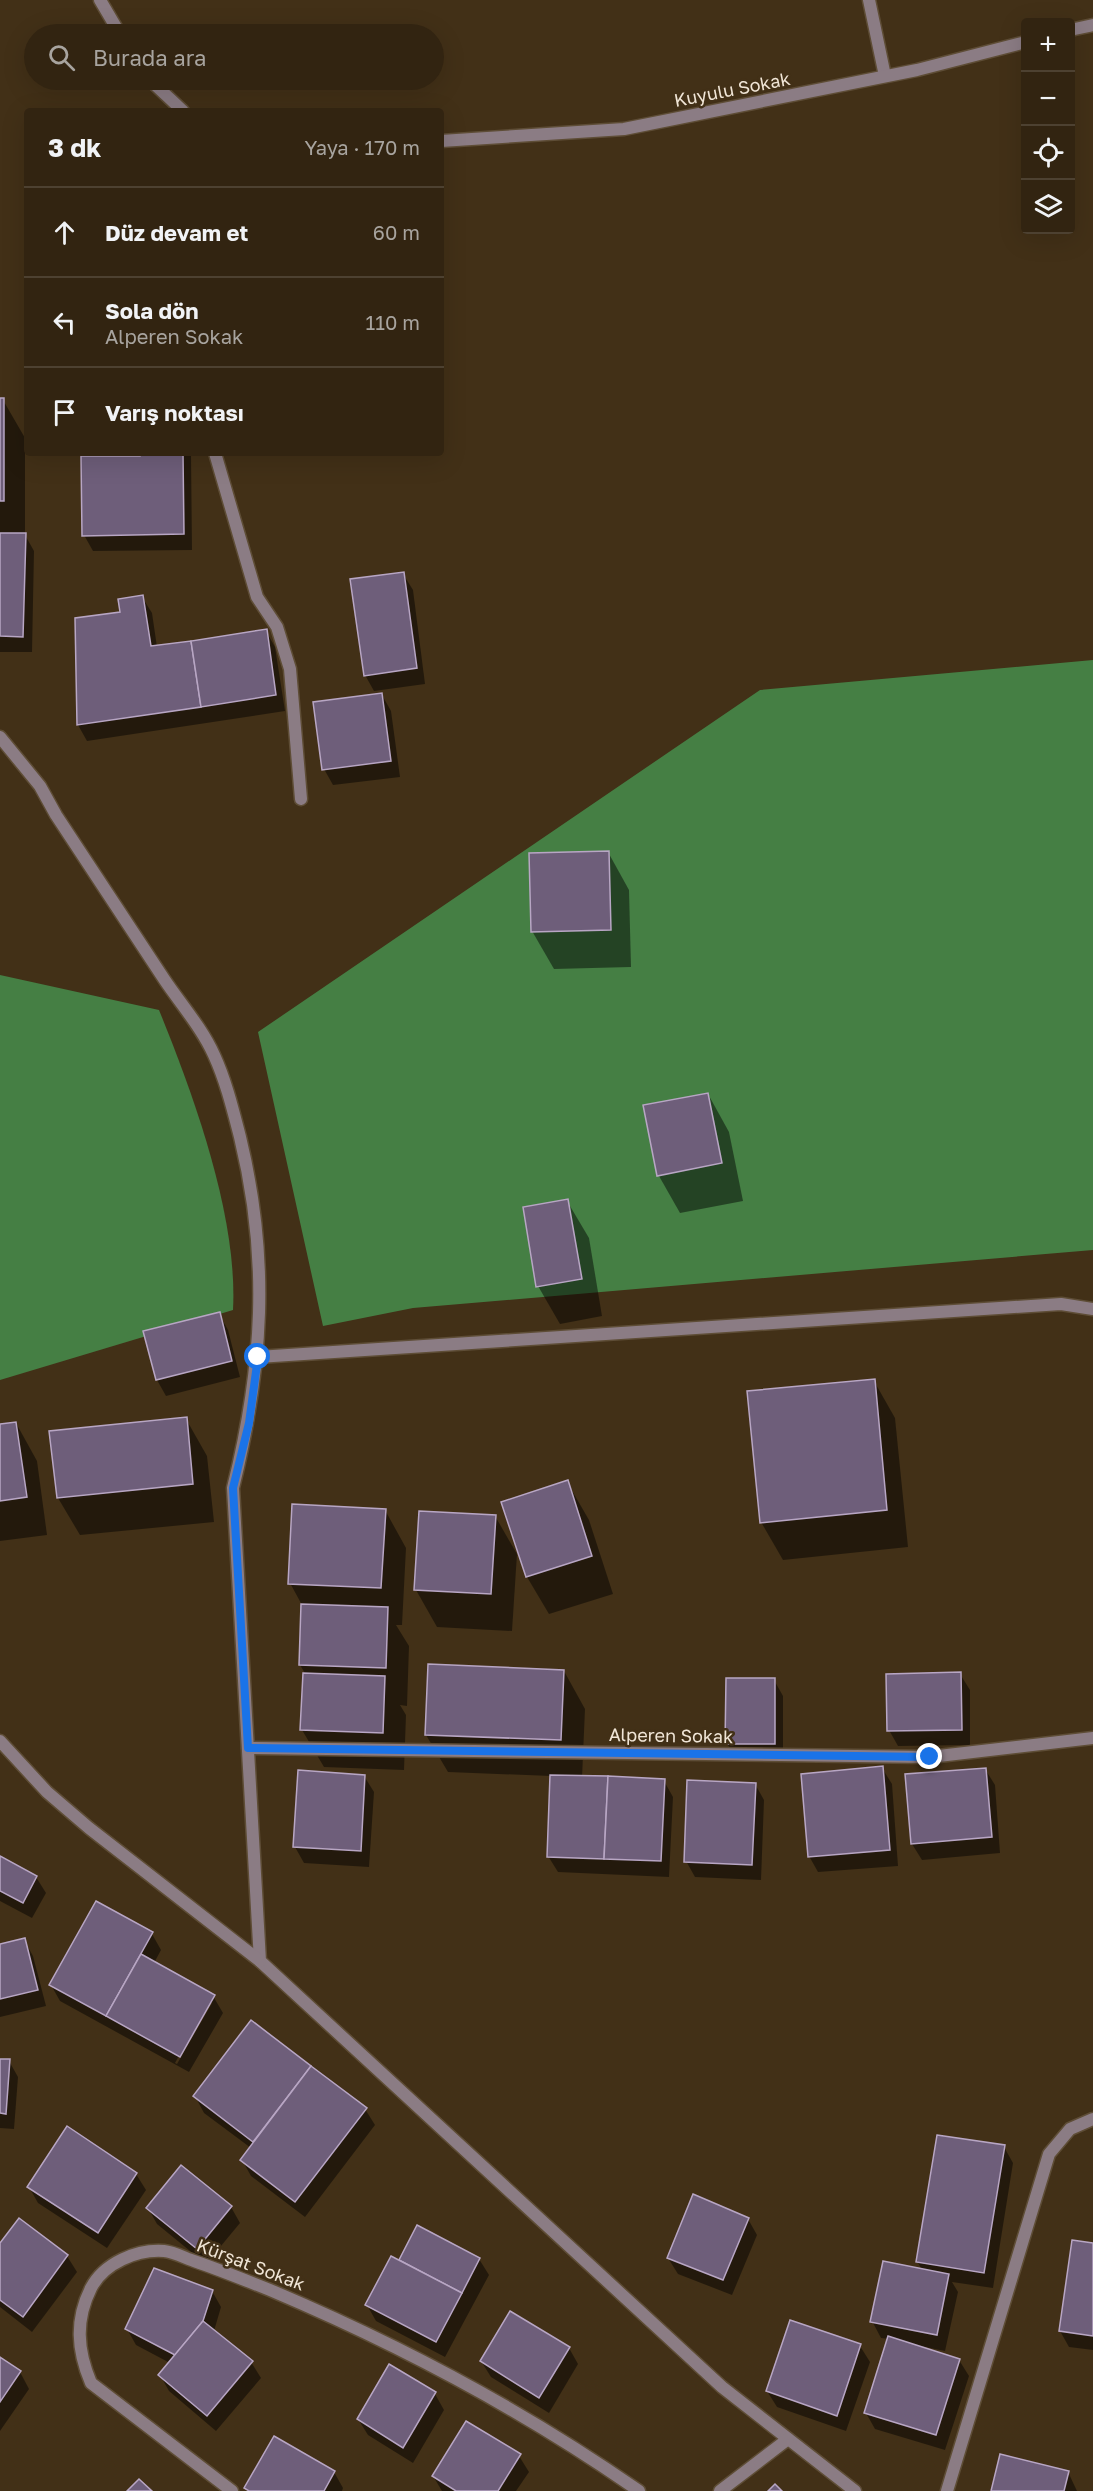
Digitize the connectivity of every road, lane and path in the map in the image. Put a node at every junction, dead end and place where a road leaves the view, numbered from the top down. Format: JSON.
{"nodes":[{"id":1,"x":100,"y":0,"type":"edge"},
{"id":2,"x":869,"y":0,"type":"edge"},
{"id":3,"x":114,"y":24,"type":"edge"},
{"id":4,"x":1093,"y":25,"type":"edge"},
{"id":5,"x":1075,"y":29,"type":"edge"},
{"id":6,"x":1021,"y":43,"type":"edge"},
{"id":7,"x":885,"y":76,"type":"junction"},
{"id":8,"x":161,"y":90,"type":"edge"},
{"id":9,"x":180,"y":108,"type":"edge"},
{"id":10,"x":444,"y":141,"type":"edge"},
{"id":11,"x":216,"y":456,"type":"edge"},
{"id":12,"x":0,"y":737,"type":"edge"},
{"id":13,"x":301,"y":799,"type":"dead end"},
{"id":14,"x":1093,"y":1309,"type":"edge"},
{"id":15,"x":258,"y":1357,"type":"junction"},
{"id":16,"x":1093,"y":1738,"type":"edge"},
{"id":17,"x":0,"y":1741,"type":"edge"},
{"id":18,"x":248,"y":1748,"type":"junction"},
{"id":19,"x":260,"y":1961,"type":"junction"},
{"id":20,"x":1093,"y":2119,"type":"edge"},
{"id":21,"x":788,"y":2439,"type":"junction"},
{"id":22,"x":836,"y":2477,"type":"junction"},
{"id":23,"x":232,"y":2491,"type":"edge"},
{"id":24,"x":639,"y":2491,"type":"edge"},
{"id":25,"x":720,"y":2491,"type":"edge"},
{"id":26,"x":843,"y":2491,"type":"edge"},
{"id":27,"x":855,"y":2491,"type":"edge"},
{"id":28,"x":946,"y":2491,"type":"edge"}],
"edges":[{"from":1,"to":3,"type":"street"},
{"from":2,"to":7,"type":"street"},
{"from":4,"to":5,"type":"street"},
{"from":6,"to":7,"type":"street","name":"Kuyulu Sokak"},
{"from":7,"to":10,"type":"street","name":"Kuyulu Sokak"},
{"from":8,"to":9,"type":"street"},
{"from":11,"to":13,"type":"street"},
{"from":12,"to":15,"type":"street"},
{"from":14,"to":15,"type":"street"},
{"from":15,"to":18,"type":"street"},
{"from":16,"to":18,"type":"street","name":"Alperen Sokak"},
{"from":17,"to":19,"type":"street"},
{"from":18,"to":19,"type":"street"},
{"from":19,"to":21,"type":"street"},
{"from":20,"to":28,"type":"street"},
{"from":21,"to":22,"type":"street"},
{"from":21,"to":25,"type":"street"},
{"from":22,"to":26,"type":"street"},
{"from":22,"to":27,"type":"street"},
{"from":23,"to":24,"type":"street","name":"Kürşat Sokak"}]}
